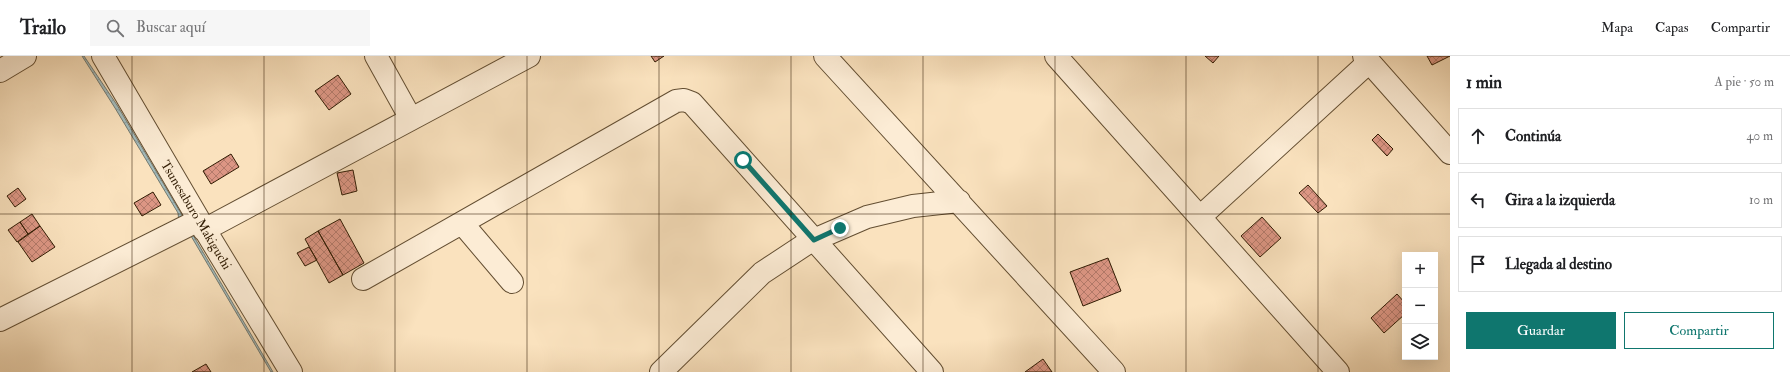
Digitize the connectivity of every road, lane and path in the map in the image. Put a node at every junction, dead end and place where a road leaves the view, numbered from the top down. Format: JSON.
{"nodes":[{"id":1,"x":25,"y":56,"type":"edge"},
{"id":2,"x":103,"y":56,"type":"edge"},
{"id":3,"x":376,"y":56,"type":"edge"},
{"id":4,"x":529,"y":56,"type":"edge"},
{"id":5,"x":825,"y":56,"type":"edge"},
{"id":6,"x":1056,"y":56,"type":"edge"},
{"id":7,"x":1372,"y":58,"type":"edge"},
{"id":8,"x":0,"y":71,"type":"edge"},
{"id":9,"x":411,"y":119,"type":"junction"},
{"id":10,"x":1450,"y":130,"type":"edge"},
{"id":11,"x":1450,"y":153,"type":"edge"},
{"id":12,"x":959,"y":201,"type":"junction"},
{"id":13,"x":1200,"y":217,"type":"junction"},
{"id":14,"x":462,"y":223,"type":"junction"},
{"id":15,"x":202,"y":225,"type":"junction"},
{"id":16,"x":814,"y":240,"type":"junction"},
{"id":17,"x":363,"y":279,"type":"dead end"},
{"id":18,"x":512,"y":282,"type":"dead end"},
{"id":19,"x":0,"y":320,"type":"edge"},
{"id":20,"x":291,"y":372,"type":"edge"},
{"id":21,"x":660,"y":372,"type":"edge"},
{"id":22,"x":932,"y":372,"type":"edge"},
{"id":23,"x":1114,"y":372,"type":"edge"},
{"id":24,"x":1338,"y":372,"type":"edge"}],
"edges":[{"from":1,"to":8,"type":"street"},
{"from":2,"to":15,"type":"street","name":"Tsunesaburo Makiguchi"},
{"from":3,"to":9,"type":"street"},
{"from":4,"to":9,"type":"street"},
{"from":5,"to":12,"type":"street"},
{"from":6,"to":13,"type":"street"},
{"from":7,"to":10,"type":"street"},
{"from":7,"to":11,"type":"street"},
{"from":7,"to":13,"type":"street"},
{"from":9,"to":15,"type":"street"},
{"from":12,"to":16,"type":"street"},
{"from":12,"to":23,"type":"street"},
{"from":13,"to":24,"type":"street"},
{"from":14,"to":16,"type":"street"},
{"from":14,"to":17,"type":"street"},
{"from":14,"to":18,"type":"street"},
{"from":15,"to":19,"type":"street"},
{"from":15,"to":20,"type":"street","name":"Tsunesaburo Makiguchi"},
{"from":16,"to":21,"type":"street"},
{"from":16,"to":22,"type":"street"}]}
